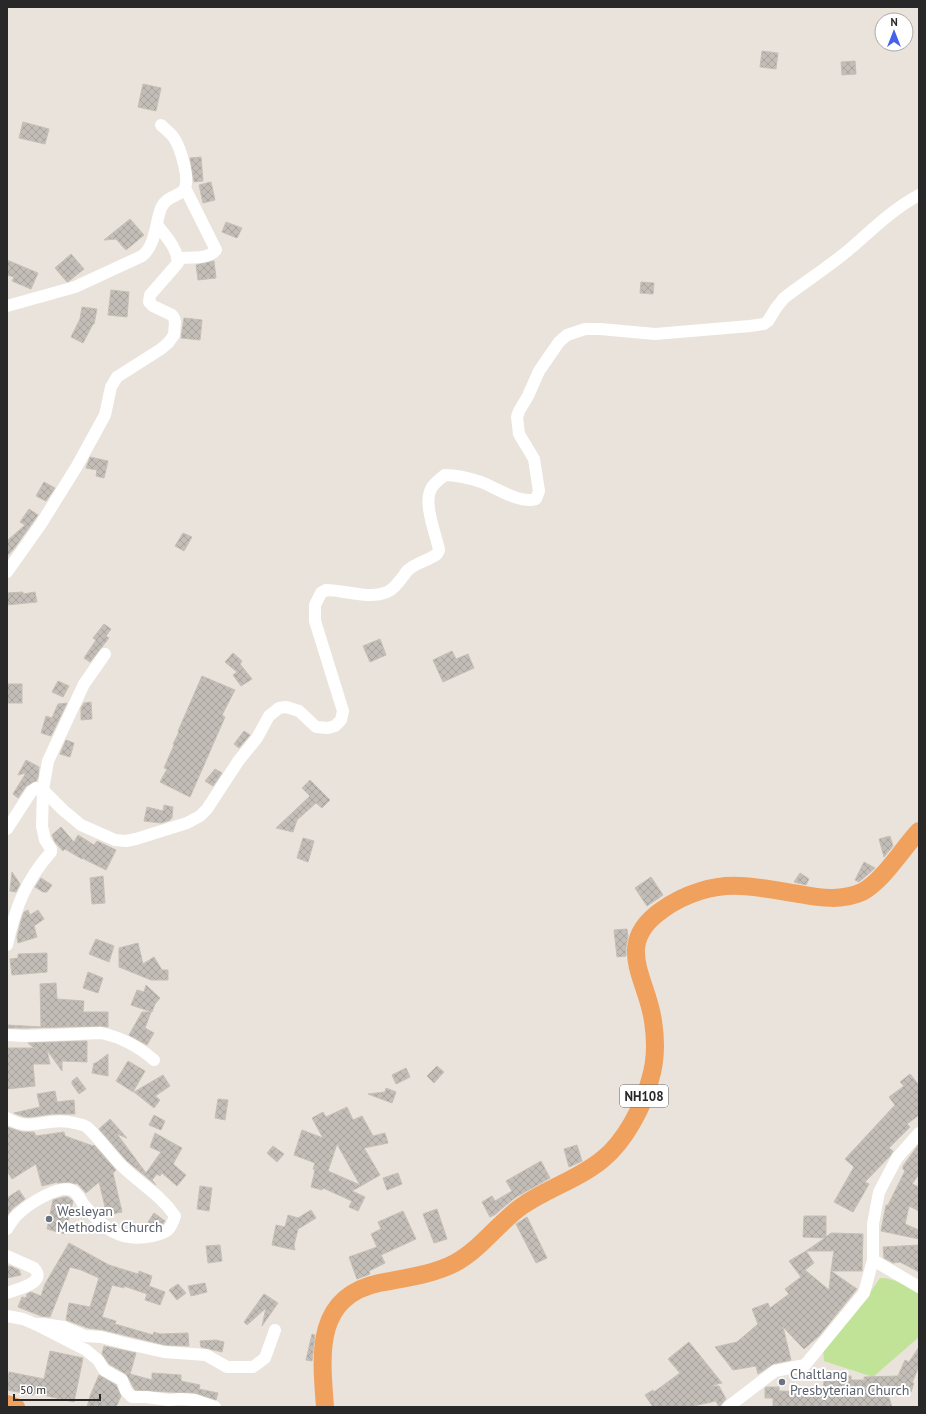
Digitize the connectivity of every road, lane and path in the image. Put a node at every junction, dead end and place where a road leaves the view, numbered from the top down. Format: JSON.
{"nodes":[{"id":1,"x":160,"y":125,"type":"dead end"},
{"id":2,"x":185,"y":188,"type":"junction"},
{"id":3,"x":919,"y":195,"type":"edge"},
{"id":4,"x":157,"y":225,"type":"junction"},
{"id":5,"x":177,"y":258,"type":"junction"},
{"id":6,"x":7,"y":306,"type":"edge"},
{"id":7,"x":7,"y":572,"type":"edge"},
{"id":8,"x":105,"y":654,"type":"dead end"},
{"id":9,"x":43,"y":790,"type":"junction"},
{"id":10,"x":7,"y":829,"type":"edge"},
{"id":11,"x":919,"y":831,"type":"edge"},
{"id":12,"x":7,"y":945,"type":"edge"},
{"id":13,"x":7,"y":1035,"type":"edge"},
{"id":14,"x":154,"y":1060,"type":"dead end"},
{"id":15,"x":7,"y":1118,"type":"edge"},
{"id":16,"x":919,"y":1133,"type":"edge"},
{"id":17,"x":7,"y":1229,"type":"edge"},
{"id":18,"x":7,"y":1256,"type":"edge"},
{"id":19,"x":873,"y":1260,"type":"junction"},
{"id":20,"x":919,"y":1287,"type":"edge"},
{"id":21,"x":7,"y":1293,"type":"edge"},
{"id":22,"x":7,"y":1316,"type":"edge"},
{"id":23,"x":35,"y":1324,"type":"junction"},
{"id":24,"x":275,"y":1330,"type":"dead end"},
{"id":25,"x":7,"y":1404,"type":"edge"},
{"id":26,"x":16,"y":1407,"type":"edge"},
{"id":27,"x":215,"y":1407,"type":"edge"},
{"id":28,"x":325,"y":1407,"type":"edge"},
{"id":29,"x":728,"y":1407,"type":"edge"}],
"edges":[{"from":1,"to":2,"type":"street"},
{"from":2,"to":4,"type":"street"},
{"from":2,"to":5,"type":"street"},
{"from":3,"to":9,"type":"street"},
{"from":4,"to":5,"type":"street"},
{"from":4,"to":6,"type":"street"},
{"from":5,"to":7,"type":"street"},
{"from":8,"to":9,"type":"street"},
{"from":9,"to":10,"type":"street"},
{"from":9,"to":12,"type":"street"},
{"from":11,"to":28,"type":"highway","number":"NH108"},
{"from":13,"to":14,"type":"street"},
{"from":15,"to":17,"type":"street"},
{"from":16,"to":19,"type":"street"},
{"from":18,"to":21,"type":"street"},
{"from":19,"to":20,"type":"street"},
{"from":19,"to":29,"type":"street"},
{"from":22,"to":23,"type":"street"},
{"from":23,"to":24,"type":"street"},
{"from":23,"to":27,"type":"street"},
{"from":25,"to":26,"type":"highway"}]}
